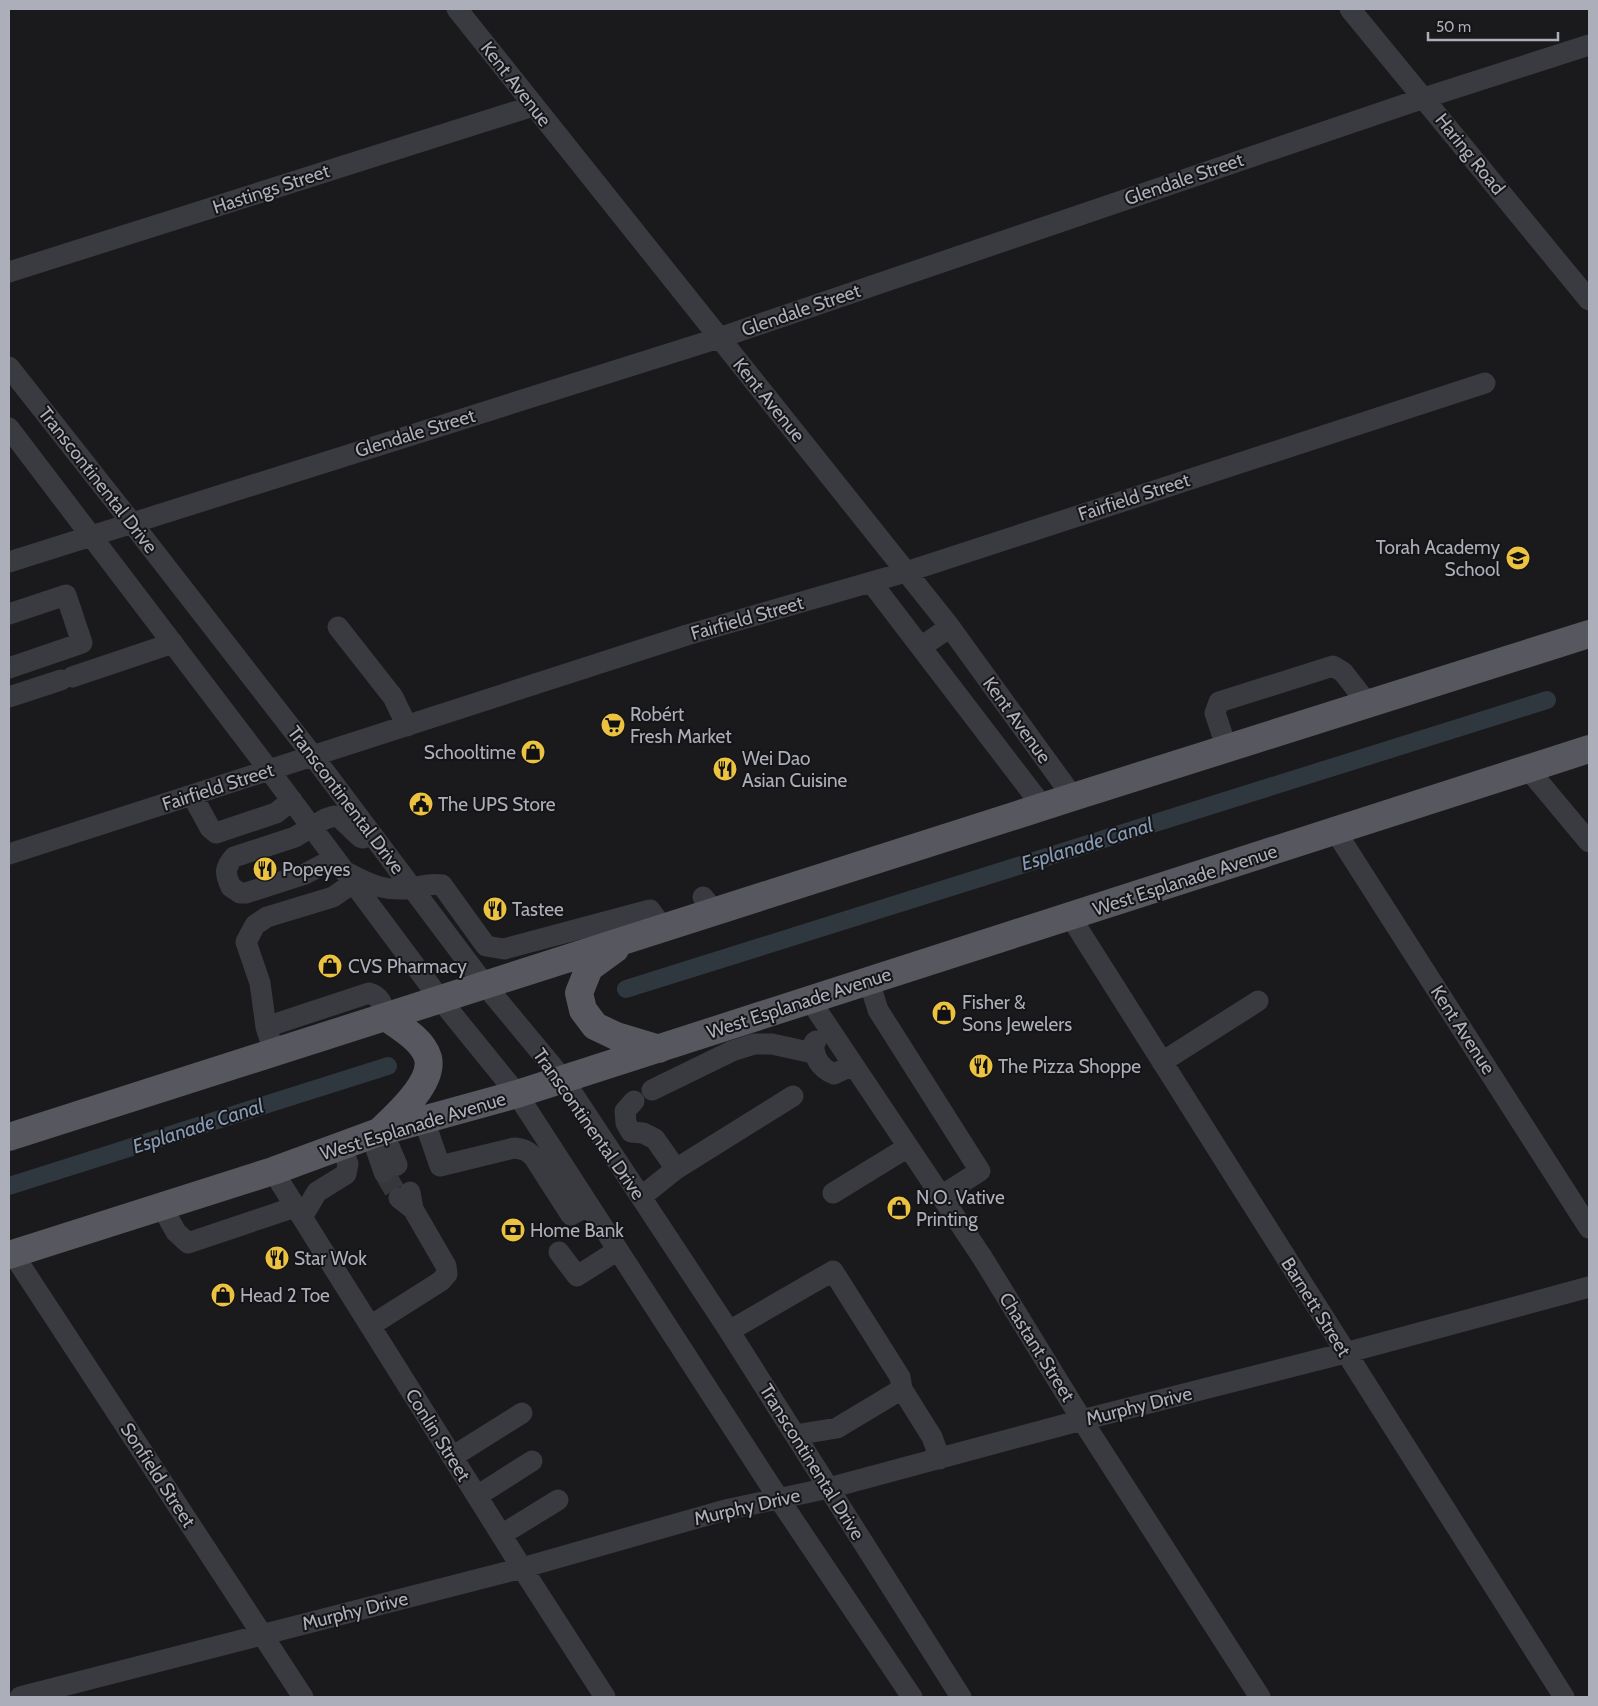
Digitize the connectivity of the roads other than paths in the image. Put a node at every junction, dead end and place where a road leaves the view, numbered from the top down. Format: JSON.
{"nodes":[{"id":1,"x":457,"y":9,"type":"edge"},
{"id":2,"x":1350,"y":9,"type":"edge"},
{"id":3,"x":1589,"y":46,"type":"edge"},
{"id":4,"x":1424,"y":98,"type":"junction"},
{"id":5,"x":533,"y":106,"type":"junction"},
{"id":6,"x":9,"y":272,"type":"edge"},
{"id":7,"x":1589,"y":300,"type":"edge"},
{"id":8,"x":719,"y":338,"type":"junction"},
{"id":9,"x":9,"y":367,"type":"edge"},
{"id":10,"x":1485,"y":382,"type":"dead end"},
{"id":11,"x":9,"y":428,"type":"edge"},
{"id":12,"x":132,"y":523,"type":"junction"},
{"id":13,"x":90,"y":536,"type":"junction"},
{"id":14,"x":9,"y":562,"type":"edge"},
{"id":15,"x":906,"y":572,"type":"junction"},
{"id":16,"x":871,"y":582,"type":"junction"},
{"id":17,"x":9,"y":614,"type":"edge"},
{"id":18,"x":950,"y":626,"type":"junction"},
{"id":19,"x":338,"y":627,"type":"dead end"},
{"id":20,"x":1589,"y":634,"type":"edge"},
{"id":21,"x":173,"y":643,"type":"junction"},
{"id":22,"x":1556,"y":646,"type":"junction"},
{"id":23,"x":921,"y":647,"type":"junction"},
{"id":24,"x":1589,"y":657,"type":"edge"},
{"id":25,"x":9,"y":668,"type":"edge"},
{"id":26,"x":9,"y":697,"type":"edge"},
{"id":27,"x":1368,"y":704,"type":"junction"},
{"id":28,"x":407,"y":726,"type":"junction"},
{"id":29,"x":1589,"y":732,"type":"edge"},
{"id":30,"x":1226,"y":748,"type":"junction"},
{"id":31,"x":1589,"y":749,"type":"edge"},
{"id":32,"x":313,"y":756,"type":"junction"},
{"id":33,"x":1044,"y":756,"type":"junction"},
{"id":34,"x":1528,"y":769,"type":"junction"},
{"id":35,"x":269,"y":770,"type":"junction"},
{"id":36,"x":1019,"y":775,"type":"junction"},
{"id":37,"x":192,"y":795,"type":"junction"},
{"id":38,"x":1073,"y":797,"type":"junction"},
{"id":39,"x":292,"y":800,"type":"junction"},
{"id":40,"x":1043,"y":806,"type":"junction"},
{"id":41,"x":312,"y":828,"type":"junction"},
{"id":42,"x":1336,"y":832,"type":"junction"},
{"id":43,"x":1589,"y":842,"type":"edge"},
{"id":44,"x":386,"y":845,"type":"junction"},
{"id":45,"x":9,"y":854,"type":"edge"},
{"id":46,"x":344,"y":870,"type":"junction"},
{"id":47,"x":412,"y":888,"type":"junction"},
{"id":48,"x":1070,"y":916,"type":"junction"},
{"id":49,"x":663,"y":928,"type":"junction"},
{"id":50,"x":630,"y":938,"type":"junction"},
{"id":51,"x":869,"y":981,"type":"junction"},
{"id":52,"x":485,"y":985,"type":"junction"},
{"id":53,"x":440,"y":1000,"type":"junction"},
{"id":54,"x":810,"y":1000,"type":"junction"},
{"id":55,"x":1258,"y":1001,"type":"dead end"},
{"id":56,"x":386,"y":1017,"type":"junction"},
{"id":57,"x":266,"y":1027,"type":"junction"},
{"id":58,"x":830,"y":1029,"type":"junction"},
{"id":59,"x":659,"y":1049,"type":"junction"},
{"id":60,"x":274,"y":1052,"type":"junction"},
{"id":61,"x":813,"y":1053,"type":"junction"},
{"id":62,"x":1162,"y":1062,"type":"junction"},
{"id":63,"x":853,"y":1065,"type":"junction"},
{"id":64,"x":562,"y":1079,"type":"junction"},
{"id":65,"x":517,"y":1094,"type":"junction"},
{"id":66,"x":793,"y":1096,"type":"dead end"},
{"id":67,"x":424,"y":1120,"type":"junction"},
{"id":68,"x":379,"y":1132,"type":"junction"},
{"id":69,"x":9,"y":1137,"type":"edge"},
{"id":70,"x":341,"y":1146,"type":"junction"},
{"id":71,"x":908,"y":1147,"type":"junction"},
{"id":72,"x":544,"y":1154,"type":"junction"},
{"id":73,"x":390,"y":1169,"type":"tunnel mouth"},
{"id":74,"x":676,"y":1170,"type":"junction"},
{"id":75,"x":273,"y":1171,"type":"junction"},
{"id":76,"x":833,"y":1193,"type":"dead end"},
{"id":77,"x":941,"y":1196,"type":"junction"},
{"id":78,"x":641,"y":1197,"type":"junction"},
{"id":79,"x":407,"y":1200,"type":"tunnel mouth"},
{"id":80,"x":162,"y":1207,"type":"junction"},
{"id":81,"x":299,"y":1212,"type":"junction"},
{"id":82,"x":1589,"y":1228,"type":"edge"},
{"id":83,"x":618,"y":1250,"type":"junction"},
{"id":84,"x":559,"y":1252,"type":"dead end"},
{"id":85,"x":11,"y":1255,"type":"edge"},
{"id":86,"x":1589,"y":1287,"type":"edge"},
{"id":87,"x":370,"y":1326,"type":"junction"},
{"id":88,"x":729,"y":1330,"type":"junction"},
{"id":89,"x":1345,"y":1353,"type":"junction"},
{"id":90,"x":902,"y":1389,"type":"junction"},
{"id":91,"x":522,"y":1413,"type":"dead end"},
{"id":92,"x":1082,"y":1420,"type":"junction"},
{"id":93,"x":795,"y":1435,"type":"junction"},
{"id":94,"x":452,"y":1457,"type":"junction"},
{"id":95,"x":940,"y":1459,"type":"junction"},
{"id":96,"x":532,"y":1461,"type":"dead end"},
{"id":97,"x":828,"y":1488,"type":"junction"},
{"id":98,"x":477,"y":1496,"type":"junction"},
{"id":99,"x":779,"y":1499,"type":"junction"},
{"id":100,"x":558,"y":1500,"type":"dead end"},
{"id":101,"x":501,"y":1535,"type":"junction"},
{"id":102,"x":522,"y":1568,"type":"junction"},
{"id":103,"x":263,"y":1635,"type":"junction"},
{"id":104,"x":20,"y":1697,"type":"edge"},
{"id":105,"x":303,"y":1697,"type":"edge"},
{"id":106,"x":605,"y":1697,"type":"edge"},
{"id":107,"x":912,"y":1697,"type":"edge"},
{"id":108,"x":961,"y":1697,"type":"edge"},
{"id":109,"x":1260,"y":1697,"type":"edge"},
{"id":110,"x":1564,"y":1697,"type":"edge"}],
"edges":[{"from":1,"to":5,"type":"street","name":"Kent Avenue"},
{"from":2,"to":4,"type":"street","name":"Haring Road"},
{"from":3,"to":4,"type":"street","name":"Glendale Street"},
{"from":4,"to":7,"type":"street","name":"Haring Road"},
{"from":4,"to":8,"type":"street","name":"Glendale Street"},
{"from":5,"to":6,"type":"street","name":"Hastings Street"},
{"from":5,"to":8,"type":"street","name":"Kent Avenue"},
{"from":8,"to":12,"type":"street","name":"Glendale Street"},
{"from":8,"to":15,"type":"street","name":"Kent Avenue"},
{"from":9,"to":12,"type":"street","name":"Transcontinental Drive"},
{"from":10,"to":15,"type":"street","name":"Fairfield Street"},
{"from":11,"to":13,"type":"street","name":"Transcontinental Drive"},
{"from":12,"to":13,"type":"street","name":"Glendale Street"},
{"from":12,"to":32,"type":"street","name":"Transcontinental Drive"},
{"from":13,"to":14,"type":"street","name":"Glendale Street"},
{"from":13,"to":21,"type":"street","name":"Transcontinental Drive"},
{"from":15,"to":16,"type":"street","name":"Fairfield Street"},
{"from":15,"to":18,"type":"street","name":"Kent Avenue"},
{"from":16,"to":23,"type":"street"},
{"from":16,"to":28,"type":"street","name":"Fairfield Street"},
{"from":17,"to":25,"type":"street"},
{"from":18,"to":23,"type":"street"},
{"from":18,"to":33,"type":"street","name":"Kent Avenue"},
{"from":19,"to":28,"type":"street"},
{"from":20,"to":22,"type":"main road"},
{"from":21,"to":26,"type":"street"},
{"from":21,"to":35,"type":"street","name":"Transcontinental Drive"},
{"from":22,"to":24,"type":"main road"},
{"from":22,"to":27,"type":"main road"},
{"from":23,"to":36,"type":"street"},
{"from":27,"to":30,"type":"main road"},
{"from":27,"to":30,"type":"street"},
{"from":28,"to":32,"type":"street","name":"Fairfield Street"},
{"from":29,"to":34,"type":"main road"},
{"from":30,"to":38,"type":"main road"},
{"from":31,"to":34,"type":"main road","name":"West Esplanade Avenue"},
{"from":32,"to":35,"type":"street","name":"Fairfield Street"},
{"from":32,"to":44,"type":"street","name":"Transcontinental Drive"},
{"from":33,"to":36,"type":"street"},
{"from":33,"to":38,"type":"street","name":"Kent Avenue"},
{"from":34,"to":42,"type":"main road","name":"West Esplanade Avenue"},
{"from":34,"to":43,"type":"street"},
{"from":35,"to":37,"type":"street","name":"Fairfield Street"},
{"from":35,"to":39,"type":"street","name":"Transcontinental Drive"},
{"from":36,"to":40,"type":"street"},
{"from":37,"to":39,"type":"street"},
{"from":37,"to":45,"type":"street","name":"Fairfield Street"},
{"from":38,"to":40,"type":"main road"},
{"from":39,"to":41,"type":"street","name":"Transcontinental Drive"},
{"from":40,"to":49,"type":"main road"},
{"from":41,"to":44,"type":"street"},
{"from":41,"to":46,"type":"street","name":"Transcontinental Drive"},
{"from":41,"to":46,"type":"street"},
{"from":42,"to":48,"type":"main road","name":"West Esplanade Avenue"},
{"from":42,"to":82,"type":"street","name":"Kent Avenue"},
{"from":44,"to":47,"type":"street","name":"Transcontinental Drive"},
{"from":46,"to":47,"type":"street"},
{"from":46,"to":53,"type":"street","name":"Transcontinental Drive"},
{"from":46,"to":57,"type":"street"},
{"from":47,"to":49,"type":"street"},
{"from":47,"to":52,"type":"street","name":"Transcontinental Drive"},
{"from":48,"to":51,"type":"main road","name":"West Esplanade Avenue"},
{"from":48,"to":62,"type":"street","name":"Barnett Street"},
{"from":49,"to":50,"type":"main road"},
{"from":50,"to":52,"type":"main road"},
{"from":50,"to":59,"type":"main road"},
{"from":51,"to":54,"type":"main road","name":"West Esplanade Avenue"},
{"from":51,"to":77,"type":"street"},
{"from":52,"to":53,"type":"main road"},
{"from":52,"to":64,"type":"street","name":"Transcontinental Drive"},
{"from":53,"to":56,"type":"main road"},
{"from":53,"to":65,"type":"street","name":"Transcontinental Drive"},
{"from":54,"to":58,"type":"street","name":"Chastant Street"},
{"from":54,"to":59,"type":"main road","name":"West Esplanade Avenue"},
{"from":55,"to":62,"type":"street"},
{"from":56,"to":57,"type":"street"},
{"from":56,"to":60,"type":"main road"},
{"from":56,"to":68,"type":"main road"},
{"from":57,"to":60,"type":"street"},
{"from":58,"to":61,"type":"street"},
{"from":58,"to":63,"type":"street","name":"Chastant Street"},
{"from":59,"to":64,"type":"main road","name":"West Esplanade Avenue"},
{"from":60,"to":69,"type":"main road"},
{"from":61,"to":63,"type":"street"},
{"from":61,"to":74,"type":"street"},
{"from":62,"to":89,"type":"street","name":"Barnett Street"},
{"from":63,"to":71,"type":"street","name":"Chastant Street"},
{"from":64,"to":65,"type":"main road","name":"West Esplanade Avenue"},
{"from":64,"to":78,"type":"street","name":"Transcontinental Drive"},
{"from":65,"to":67,"type":"main road","name":"West Esplanade Avenue"},
{"from":65,"to":72,"type":"street","name":"Transcontinental Drive"},
{"from":66,"to":74,"type":"street"},
{"from":67,"to":68,"type":"main road","name":"West Esplanade Avenue"},
{"from":67,"to":72,"type":"street"},
{"from":68,"to":70,"type":"main road","name":"West Esplanade Avenue"},
{"from":68,"to":73,"type":"street"},
{"from":70,"to":75,"type":"main road","name":"West Esplanade Avenue"},
{"from":70,"to":81,"type":"street"},
{"from":71,"to":76,"type":"street"},
{"from":71,"to":77,"type":"street","name":"Chastant Street"},
{"from":72,"to":83,"type":"street","name":"Transcontinental Drive"},
{"from":74,"to":78,"type":"street"},
{"from":75,"to":80,"type":"main road","name":"West Esplanade Avenue"},
{"from":75,"to":81,"type":"street","name":"Conlin Street"},
{"from":77,"to":92,"type":"street","name":"Chastant Street"},
{"from":78,"to":88,"type":"street","name":"Transcontinental Drive"},
{"from":79,"to":87,"type":"street"},
{"from":80,"to":81,"type":"street"},
{"from":80,"to":85,"type":"main road","name":"West Esplanade Avenue"},
{"from":81,"to":87,"type":"street","name":"Conlin Street"},
{"from":83,"to":84,"type":"street"},
{"from":83,"to":99,"type":"street","name":"Transcontinental Drive"},
{"from":85,"to":103,"type":"street","name":"Sonfield Street"},
{"from":86,"to":89,"type":"street","name":"Murphy Drive"},
{"from":87,"to":94,"type":"street","name":"Conlin Street"},
{"from":88,"to":90,"type":"street"},
{"from":88,"to":93,"type":"street","name":"Transcontinental Drive"},
{"from":89,"to":92,"type":"street","name":"Murphy Drive"},
{"from":89,"to":110,"type":"street","name":"Barnett Street"},
{"from":90,"to":93,"type":"street"},
{"from":90,"to":95,"type":"street"},
{"from":91,"to":94,"type":"street"},
{"from":92,"to":95,"type":"street","name":"Murphy Drive"},
{"from":92,"to":109,"type":"street","name":"Chastant Street"},
{"from":93,"to":97,"type":"street","name":"Transcontinental Drive"},
{"from":94,"to":98,"type":"street","name":"Conlin Street"},
{"from":95,"to":97,"type":"street","name":"Murphy Drive"},
{"from":96,"to":98,"type":"street"},
{"from":97,"to":99,"type":"street","name":"Murphy Drive"},
{"from":97,"to":108,"type":"street","name":"Transcontinental Drive"},
{"from":98,"to":101,"type":"street","name":"Conlin Street"},
{"from":99,"to":102,"type":"street","name":"Murphy Drive"},
{"from":99,"to":107,"type":"street","name":"Transcontinental Drive"},
{"from":100,"to":101,"type":"street"},
{"from":101,"to":102,"type":"street","name":"Conlin Street"},
{"from":102,"to":103,"type":"street","name":"Murphy Drive"},
{"from":102,"to":106,"type":"street","name":"Conlin Street"},
{"from":103,"to":104,"type":"street","name":"Murphy Drive"},
{"from":103,"to":105,"type":"street","name":"Sonfield Street"}]}
